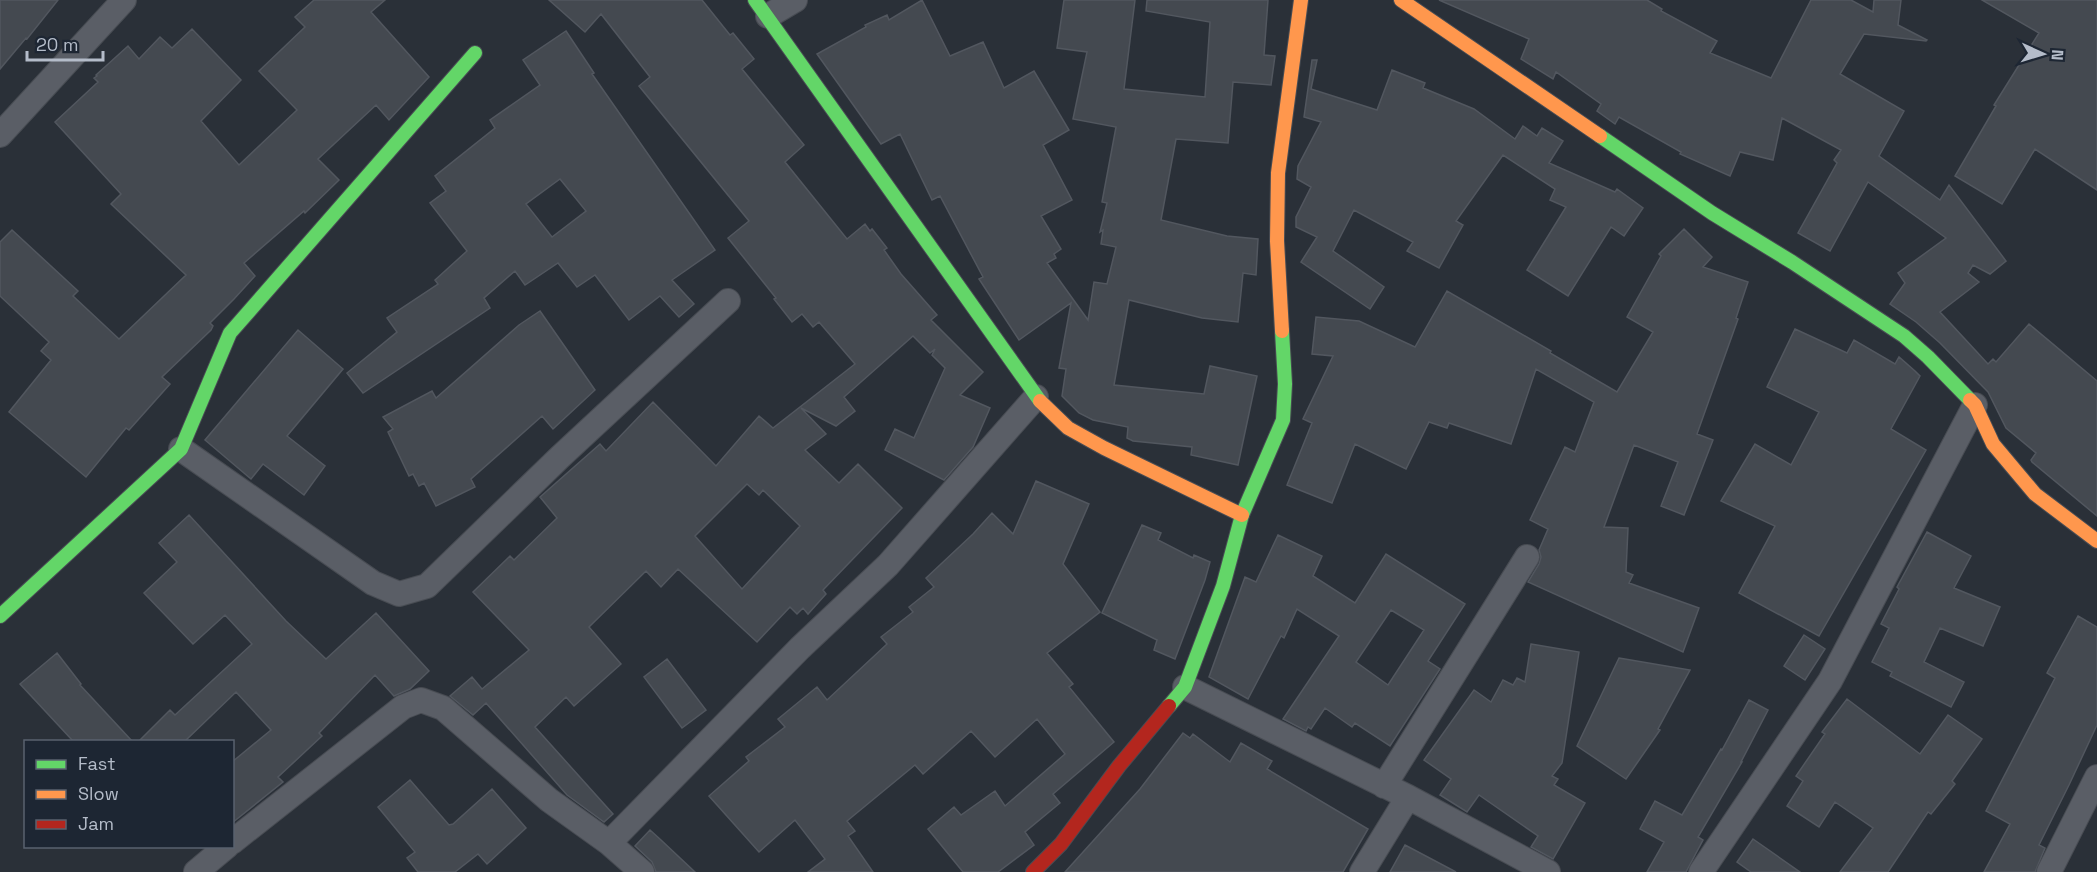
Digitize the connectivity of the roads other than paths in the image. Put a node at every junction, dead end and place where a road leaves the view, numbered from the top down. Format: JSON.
{"nodes":[{"id":1,"x":124,"y":0,"type":"edge"},
{"id":2,"x":795,"y":0,"type":"edge"},
{"id":3,"x":1301,"y":0,"type":"edge"},
{"id":4,"x":1401,"y":0,"type":"edge"},
{"id":5,"x":761,"y":8,"type":"edge"},
{"id":6,"x":475,"y":53,"type":"dead end"},
{"id":7,"x":0,"y":135,"type":"edge"},
{"id":8,"x":728,"y":301,"type":"dead end"},
{"id":9,"x":1035,"y":397,"type":"junction"},
{"id":10,"x":1975,"y":405,"type":"junction"},
{"id":11,"x":181,"y":448,"type":"junction"},
{"id":12,"x":1242,"y":515,"type":"junction"},
{"id":13,"x":2097,"y":541,"type":"edge"},
{"id":14,"x":1527,"y":557,"type":"dead end"},
{"id":15,"x":0,"y":616,"type":"edge"},
{"id":16,"x":1185,"y":687,"type":"junction"},
{"id":17,"x":2097,"y":777,"type":"edge"},
{"id":18,"x":1384,"y":786,"type":"junction"},
{"id":19,"x":1408,"y":797,"type":"junction"},
{"id":20,"x":234,"y":840,"type":"edge"},
{"id":21,"x":609,"y":843,"type":"junction"},
{"id":22,"x":224,"y":848,"type":"edge"},
{"id":23,"x":196,"y":872,"type":"edge"},
{"id":24,"x":642,"y":872,"type":"edge"},
{"id":25,"x":1033,"y":872,"type":"edge"},
{"id":26,"x":1362,"y":872,"type":"edge"},
{"id":27,"x":1548,"y":872,"type":"edge"},
{"id":28,"x":1701,"y":872,"type":"edge"},
{"id":29,"x":2049,"y":872,"type":"edge"}],
"edges":[{"from":1,"to":7,"type":"street"},
{"from":2,"to":5,"type":"street"},
{"from":3,"to":12,"type":"street"},
{"from":4,"to":10,"type":"street"},
{"from":5,"to":9,"type":"street"},
{"from":6,"to":11,"type":"street"},
{"from":8,"to":11,"type":"street"},
{"from":9,"to":12,"type":"street"},
{"from":9,"to":21,"type":"street"},
{"from":10,"to":13,"type":"street"},
{"from":10,"to":28,"type":"street"},
{"from":11,"to":15,"type":"street"},
{"from":12,"to":16,"type":"street"},
{"from":14,"to":18,"type":"street"},
{"from":16,"to":18,"type":"street"},
{"from":16,"to":25,"type":"street"},
{"from":17,"to":29,"type":"street"},
{"from":18,"to":19,"type":"street"},
{"from":19,"to":26,"type":"street"},
{"from":19,"to":27,"type":"street"},
{"from":20,"to":21,"type":"street"},
{"from":21,"to":24,"type":"street"},
{"from":22,"to":23,"type":"street"}]}
